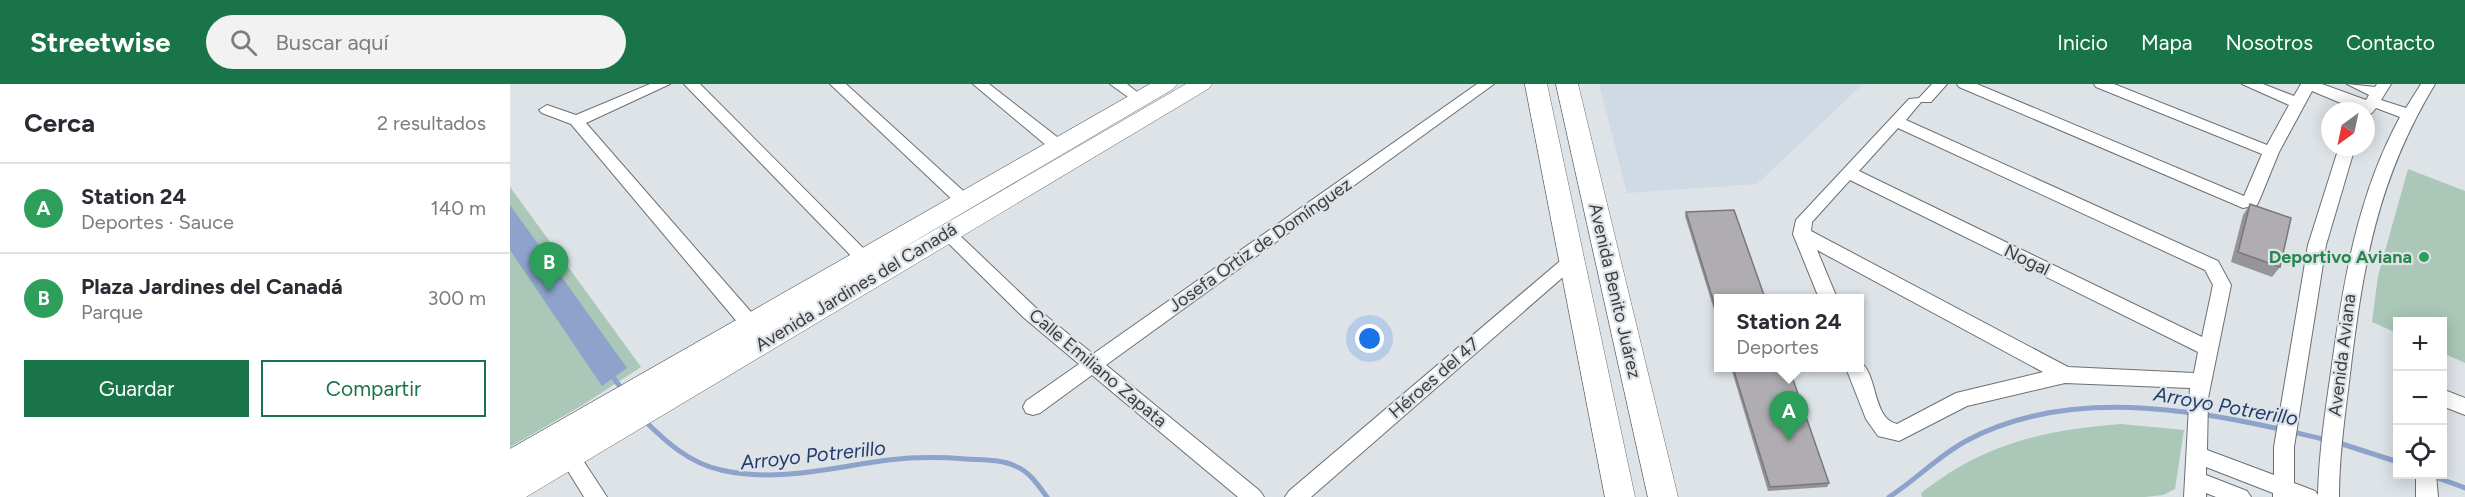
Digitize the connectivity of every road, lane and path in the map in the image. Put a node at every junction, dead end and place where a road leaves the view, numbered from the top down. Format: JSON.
{"nodes":[{"id":1,"x":663,"y":84,"type":"edge"},
{"id":2,"x":691,"y":84,"type":"edge"},
{"id":3,"x":837,"y":84,"type":"edge"},
{"id":4,"x":980,"y":84,"type":"edge"},
{"id":5,"x":1117,"y":84,"type":"edge"},
{"id":6,"x":1166,"y":84,"type":"edge"},
{"id":7,"x":1201,"y":84,"type":"edge"},
{"id":8,"x":1487,"y":84,"type":"edge"},
{"id":9,"x":1536,"y":84,"type":"edge"},
{"id":10,"x":1567,"y":84,"type":"edge"},
{"id":11,"x":1940,"y":84,"type":"edge"},
{"id":12,"x":1965,"y":84,"type":"edge"},
{"id":13,"x":2101,"y":84,"type":"edge"},
{"id":14,"x":2249,"y":84,"type":"edge"},
{"id":15,"x":2308,"y":84,"type":"edge"},
{"id":16,"x":2354,"y":84,"type":"edge"},
{"id":17,"x":2428,"y":84,"type":"edge"},
{"id":18,"x":1138,"y":100,"type":"junction"},
{"id":19,"x":2374,"y":100,"type":"edge"},
{"id":20,"x":2298,"y":103,"type":"junction"},
{"id":21,"x":547,"y":110,"type":"dead end"},
{"id":22,"x":2408,"y":114,"type":"junction"},
{"id":23,"x":576,"y":121,"type":"junction"},
{"id":24,"x":1896,"y":121,"type":"junction"},
{"id":25,"x":1059,"y":147,"type":"junction"},
{"id":26,"x":2271,"y":152,"type":"junction"},
{"id":27,"x":2344,"y":156,"type":"edge"},
{"id":28,"x":1847,"y":172,"type":"junction"},
{"id":29,"x":965,"y":202,"type":"junction"},
{"id":30,"x":947,"y":233,"type":"junction"},
{"id":31,"x":1803,"y":234,"type":"junction"},
{"id":32,"x":865,"y":260,"type":"junction"},
{"id":33,"x":1572,"y":260,"type":"junction"},
{"id":34,"x":1826,"y":294,"type":"edge"},
{"id":35,"x":751,"y":325,"type":"junction"},
{"id":36,"x":2208,"y":348,"type":"junction"},
{"id":37,"x":1093,"y":363,"type":"junction"},
{"id":38,"x":1858,"y":372,"type":"edge"},
{"id":39,"x":2065,"y":375,"type":"junction"},
{"id":40,"x":670,"y":383,"type":"junction"},
{"id":41,"x":2199,"y":390,"type":"junction"},
{"id":42,"x":2447,"y":399,"type":"edge"},
{"id":43,"x":1033,"y":407,"type":"dead end"},
{"id":44,"x":2465,"y":407,"type":"edge"},
{"id":45,"x":563,"y":446,"type":"junction"},
{"id":46,"x":2197,"y":455,"type":"junction"},
{"id":47,"x":510,"y":464,"type":"edge"},
{"id":48,"x":2195,"y":488,"type":"edge"},
{"id":49,"x":510,"y":491,"type":"edge"},
{"id":50,"x":2284,"y":492,"type":"edge"},
{"id":51,"x":1663,"y":496,"type":"edge"},
{"id":52,"x":596,"y":497,"type":"edge"},
{"id":53,"x":1253,"y":497,"type":"edge"},
{"id":54,"x":1296,"y":497,"type":"edge"},
{"id":55,"x":1620,"y":497,"type":"edge"},
{"id":56,"x":2240,"y":497,"type":"edge"},
{"id":57,"x":2308,"y":497,"type":"edge"},
{"id":58,"x":2328,"y":497,"type":"edge"}],
"edges":[{"from":1,"to":23,"type":"street"},
{"from":2,"to":32,"type":"street"},
{"from":3,"to":29,"type":"street"},
{"from":4,"to":25,"type":"street"},
{"from":5,"to":18,"type":"street"},
{"from":6,"to":18,"type":"street","name":"Avenida Jardines del Canadá"},
{"from":7,"to":30,"type":"street","name":"Avenida Jardines del Canadá"},
{"from":8,"to":37,"type":"street","name":"Josefa Ortiz de Domínguez"},
{"from":9,"to":33,"type":"street","name":"Avenida Benito Juárez"},
{"from":10,"to":51,"type":"street","name":"Avenida Benito Juárez"},
{"from":11,"to":24,"type":"street"},
{"from":12,"to":26,"type":"street"},
{"from":13,"to":26,"type":"street"},
{"from":14,"to":20,"type":"street"},
{"from":15,"to":19,"type":"street"},
{"from":15,"to":20,"type":"street"},
{"from":16,"to":19,"type":"street"},
{"from":17,"to":22,"type":"street","name":"Avenida Aviana"},
{"from":18,"to":25,"type":"street","name":"Avenida Jardines del Canadá"},
{"from":19,"to":22,"type":"street"},
{"from":20,"to":26,"type":"street"},
{"from":21,"to":23,"type":"street"},
{"from":22,"to":58,"type":"street","name":"Avenida Aviana"},
{"from":23,"to":35,"type":"street"},
{"from":24,"to":28,"type":"street"},
{"from":24,"to":36,"type":"street"},
{"from":25,"to":29,"type":"street","name":"Avenida Jardines del Canadá"},
{"from":27,"to":50,"type":"street"},
{"from":28,"to":31,"type":"street"},
{"from":28,"to":36,"type":"street","name":"Nogal"},
{"from":29,"to":32,"type":"street","name":"Avenida Jardines del Canadá"},
{"from":30,"to":37,"type":"street","name":"Calle Emiliano Zapata"},
{"from":30,"to":40,"type":"street","name":"Avenida Jardines del Canadá"},
{"from":31,"to":34,"type":"street"},
{"from":31,"to":39,"type":"street"},
{"from":32,"to":35,"type":"street","name":"Avenida Jardines del Canadá"},
{"from":33,"to":54,"type":"street","name":"Héroes del 47"},
{"from":33,"to":55,"type":"street","name":"Avenida Benito Juárez"},
{"from":35,"to":40,"type":"street","name":"Avenida Jardines del Canadá"},
{"from":36,"to":41,"type":"street"},
{"from":37,"to":43,"type":"street","name":"Josefa Ortiz de Domínguez"},
{"from":37,"to":53,"type":"street","name":"Calle Emiliano Zapata"},
{"from":38,"to":39,"type":"street"},
{"from":39,"to":41,"type":"street"},
{"from":40,"to":45,"type":"street","name":"Avenida Jardines del Canadá"},
{"from":41,"to":46,"type":"street"},
{"from":42,"to":44,"type":"street"},
{"from":45,"to":47,"type":"street","name":"Avenida Jardines del Canadá"},
{"from":45,"to":49,"type":"street","name":"Avenida Jardines del Canadá"},
{"from":45,"to":52,"type":"street"},
{"from":46,"to":48,"type":"street"},
{"from":46,"to":50,"type":"street"},
{"from":48,"to":56,"type":"street"},
{"from":50,"to":57,"type":"street"}]}
